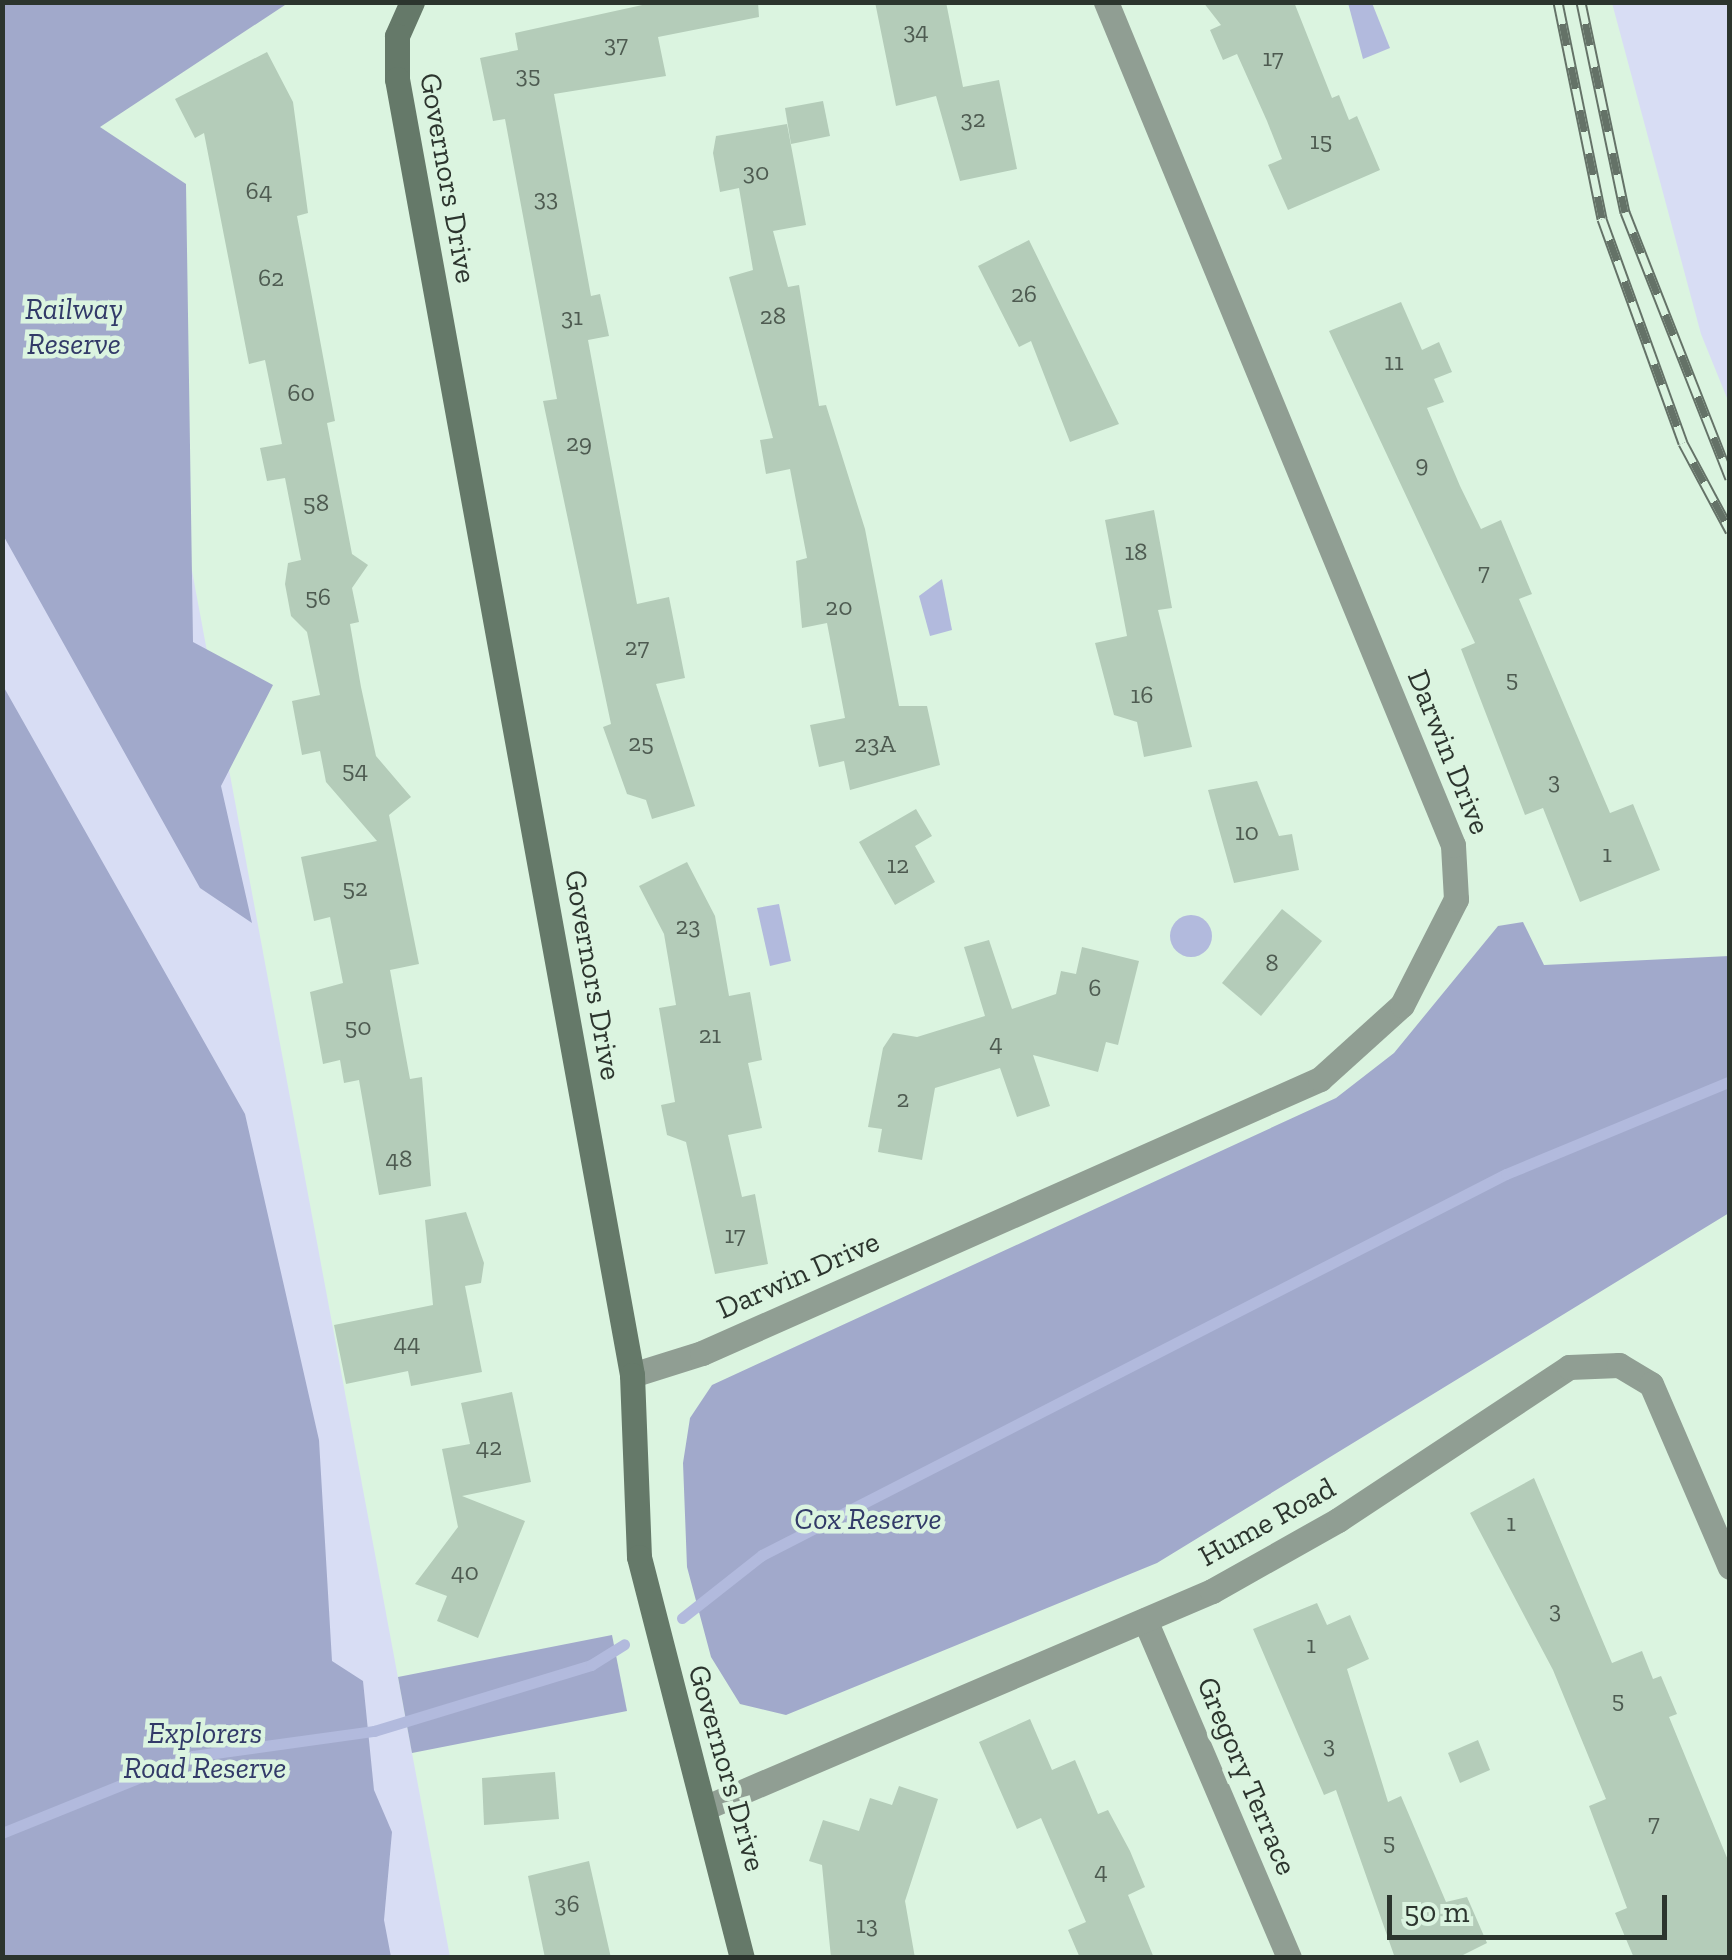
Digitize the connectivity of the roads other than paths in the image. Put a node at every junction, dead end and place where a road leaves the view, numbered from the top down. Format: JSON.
{"nodes":[{"id":1,"x":412,"y":2,"type":"edge"},
{"id":2,"x":1106,"y":2,"type":"edge"},
{"id":3,"x":632,"y":1374,"type":"junction"},
{"id":4,"x":1730,"y":1567,"type":"edge"},
{"id":5,"x":1145,"y":1620,"type":"junction"},
{"id":6,"x":709,"y":1806,"type":"junction"},
{"id":7,"x":742,"y":1958,"type":"edge"},
{"id":8,"x":1289,"y":1958,"type":"edge"}],
"edges":[{"from":1,"to":3,"type":"main road","name":"Governors Drive"},
{"from":2,"to":3,"type":"street","name":"Darwin Drive"},
{"from":3,"to":6,"type":"main road","name":"Governors Drive"},
{"from":4,"to":5,"type":"street","name":"Hume Road"},
{"from":5,"to":6,"type":"street","name":"Hume Road"},
{"from":5,"to":8,"type":"street","name":"Gregory Terrace"},
{"from":6,"to":7,"type":"main road","name":"Governors Drive"}]}
